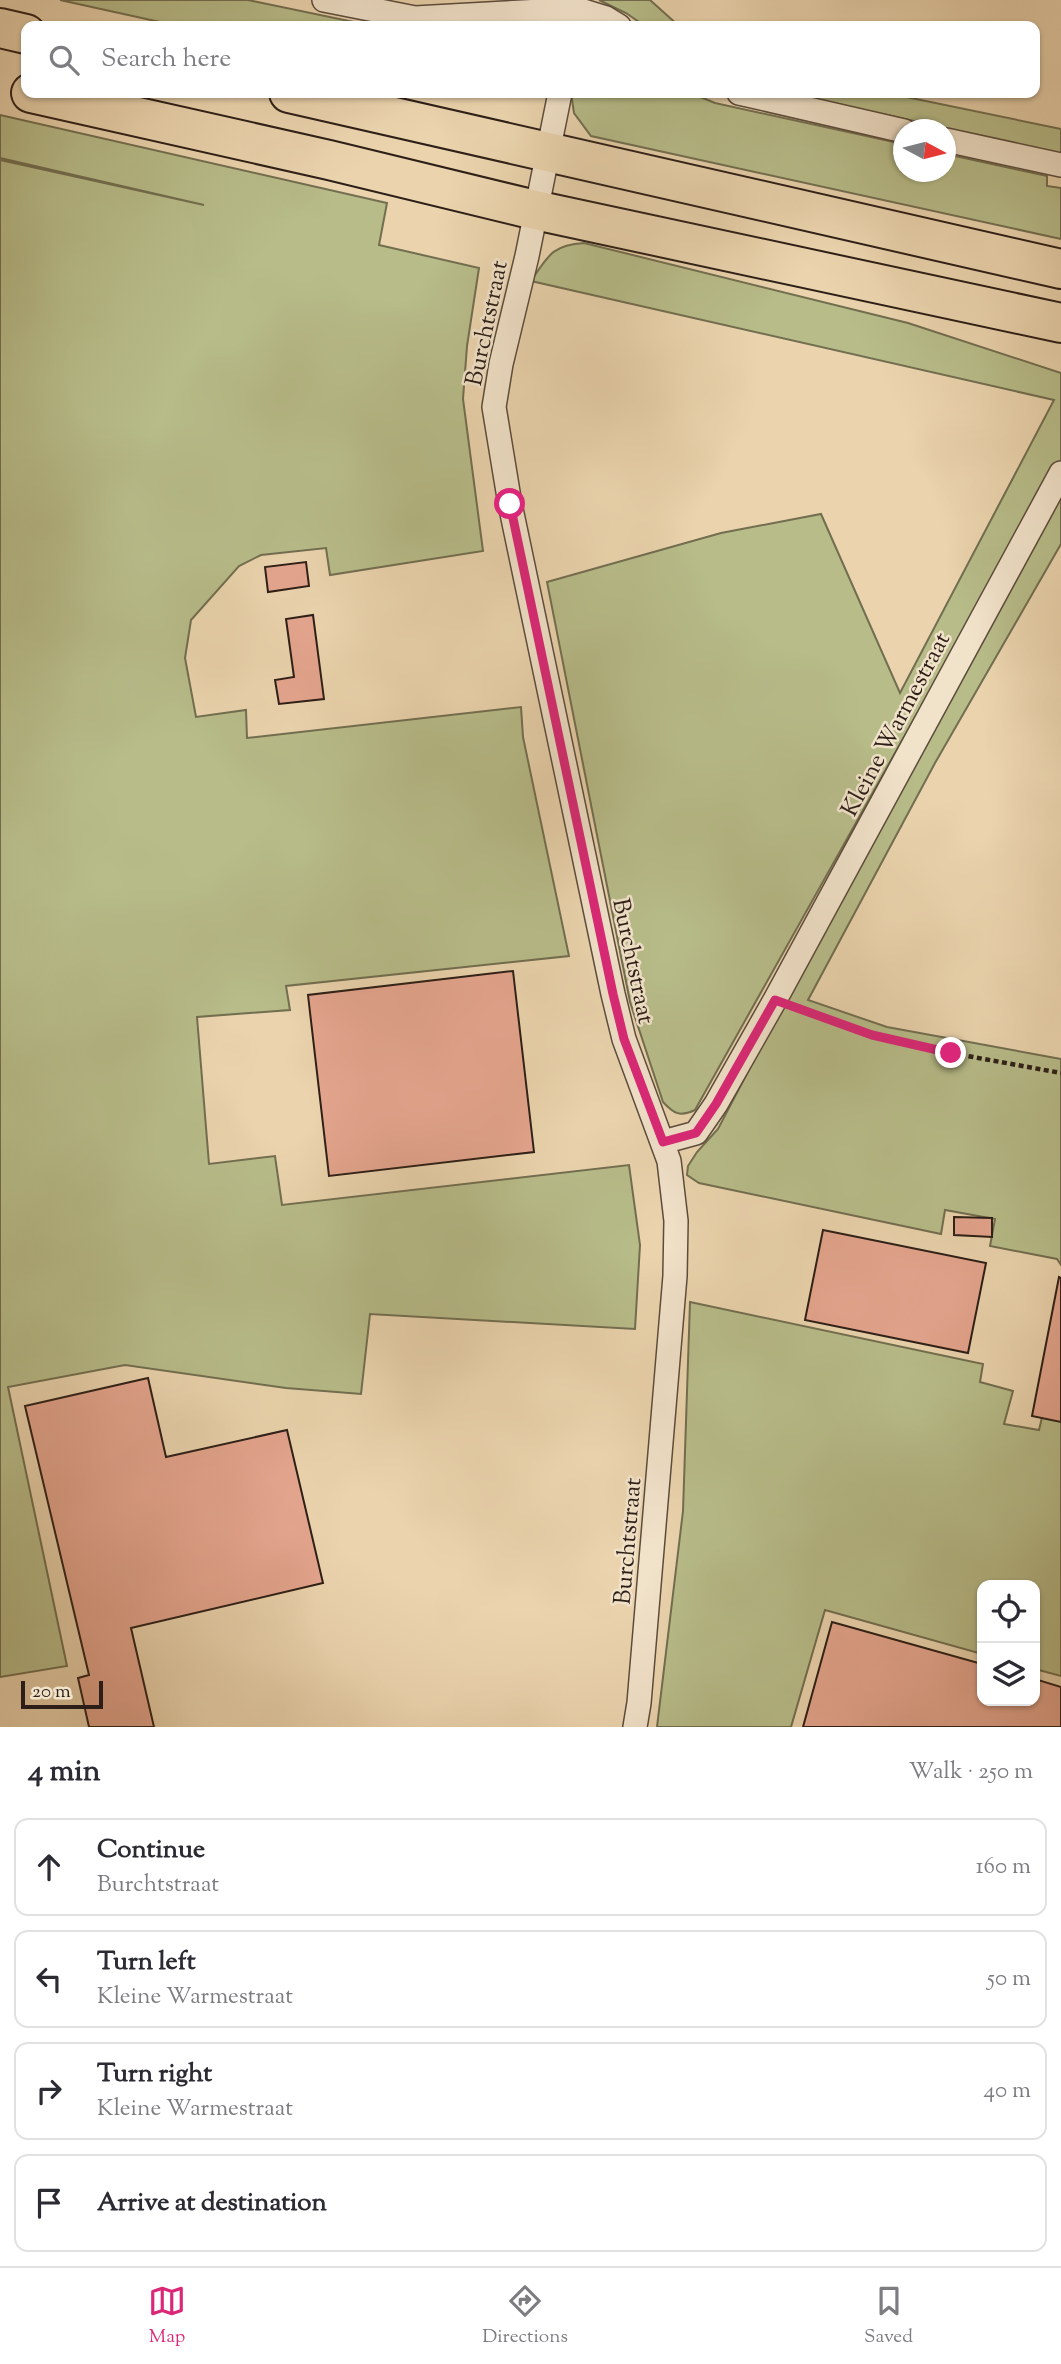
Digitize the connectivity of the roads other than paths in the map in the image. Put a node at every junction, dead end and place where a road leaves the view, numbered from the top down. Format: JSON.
{"nodes":[{"id":1,"x":324,"y":0,"type":"edge"},
{"id":2,"x":575,"y":18,"type":"edge"},
{"id":3,"x":611,"y":21,"type":"edge"},
{"id":4,"x":0,"y":28,"type":"edge"},
{"id":5,"x":21,"y":33,"type":"edge"},
{"id":6,"x":0,"y":86,"type":"edge"},
{"id":7,"x":21,"y":90,"type":"edge"},
{"id":8,"x":55,"y":98,"type":"edge"},
{"id":9,"x":311,"y":98,"type":"edge"},
{"id":10,"x":559,"y":98,"type":"edge"},
{"id":11,"x":761,"y":98,"type":"edge"},
{"id":12,"x":893,"y":128,"type":"edge"},
{"id":13,"x":956,"y":142,"type":"edge"},
{"id":14,"x":548,"y":151,"type":"junction"},
{"id":15,"x":1061,"y":165,"type":"edge"},
{"id":16,"x":535,"y":210,"type":"junction"},
{"id":17,"x":1061,"y":269,"type":"edge"},
{"id":18,"x":1061,"y":323,"type":"edge"},
{"id":19,"x":1061,"y":472,"type":"edge"},
{"id":20,"x":663,"y":1142,"type":"junction"},
{"id":21,"x":635,"y":1727,"type":"edge"}],
"edges":[{"from":1,"to":2,"type":"street"},
{"from":2,"to":3,"type":"street"},
{"from":4,"to":5,"type":"highway"},
{"from":6,"to":7,"type":"highway"},
{"from":8,"to":16,"type":"highway"},
{"from":9,"to":14,"type":"highway"},
{"from":10,"to":14,"type":"street"},
{"from":11,"to":12,"type":"street"},
{"from":13,"to":15,"type":"street"},
{"from":14,"to":16,"type":"street","name":"Burchtstraat"},
{"from":14,"to":17,"type":"highway"},
{"from":16,"to":18,"type":"highway"},
{"from":16,"to":20,"type":"street","name":"Burchtstraat"},
{"from":19,"to":20,"type":"street","name":"Kleine Warmestraat"},
{"from":20,"to":21,"type":"street","name":"Burchtstraat"}]}
